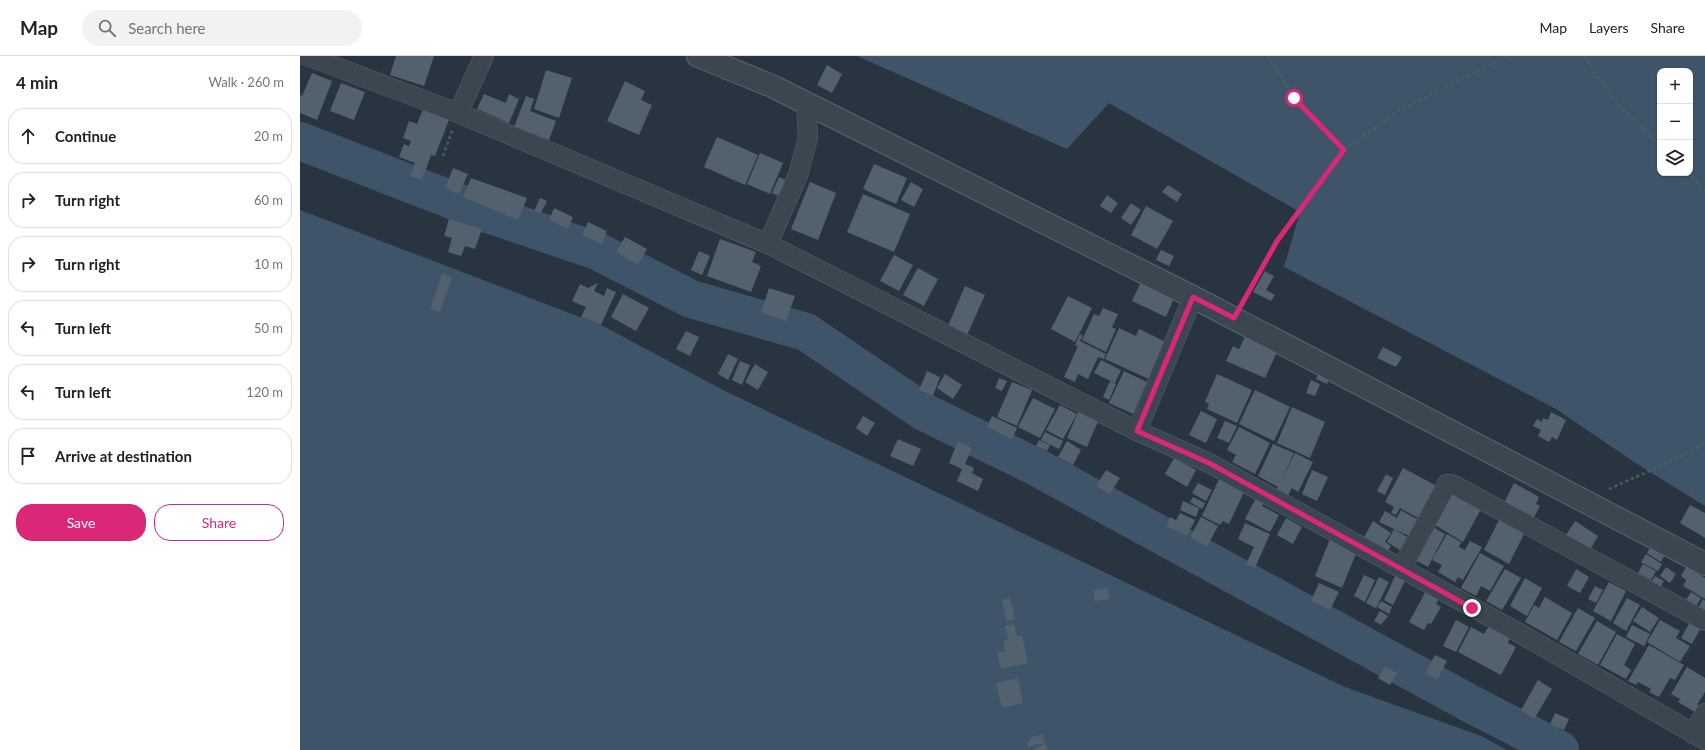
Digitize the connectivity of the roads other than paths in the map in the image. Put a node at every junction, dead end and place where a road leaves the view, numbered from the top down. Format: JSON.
{"nodes":[{"id":1,"x":307,"y":56,"type":"edge"},
{"id":2,"x":484,"y":56,"type":"edge"},
{"id":3,"x":698,"y":56,"type":"edge"},
{"id":4,"x":806,"y":102,"type":"junction"},
{"id":5,"x":458,"y":113,"type":"junction"},
{"id":6,"x":768,"y":244,"type":"junction"},
{"id":7,"x":1193,"y":297,"type":"junction"},
{"id":8,"x":1137,"y":431,"type":"junction"},
{"id":9,"x":1705,"y":564,"type":"edge"},
{"id":10,"x":1402,"y":568,"type":"junction"},
{"id":11,"x":1705,"y":621,"type":"edge"},
{"id":12,"x":1705,"y":713,"type":"edge"},
{"id":13,"x":1699,"y":737,"type":"edge"}],
"edges":[{"from":1,"to":5,"type":"street"},
{"from":2,"to":5,"type":"street"},
{"from":3,"to":4,"type":"street"},
{"from":4,"to":6,"type":"street"},
{"from":4,"to":7,"type":"street"},
{"from":5,"to":6,"type":"street"},
{"from":6,"to":8,"type":"street"},
{"from":7,"to":8,"type":"street"},
{"from":7,"to":9,"type":"street"},
{"from":8,"to":10,"type":"street"},
{"from":10,"to":11,"type":"street"},
{"from":10,"to":13,"type":"street"},
{"from":12,"to":13,"type":"street"}]}
